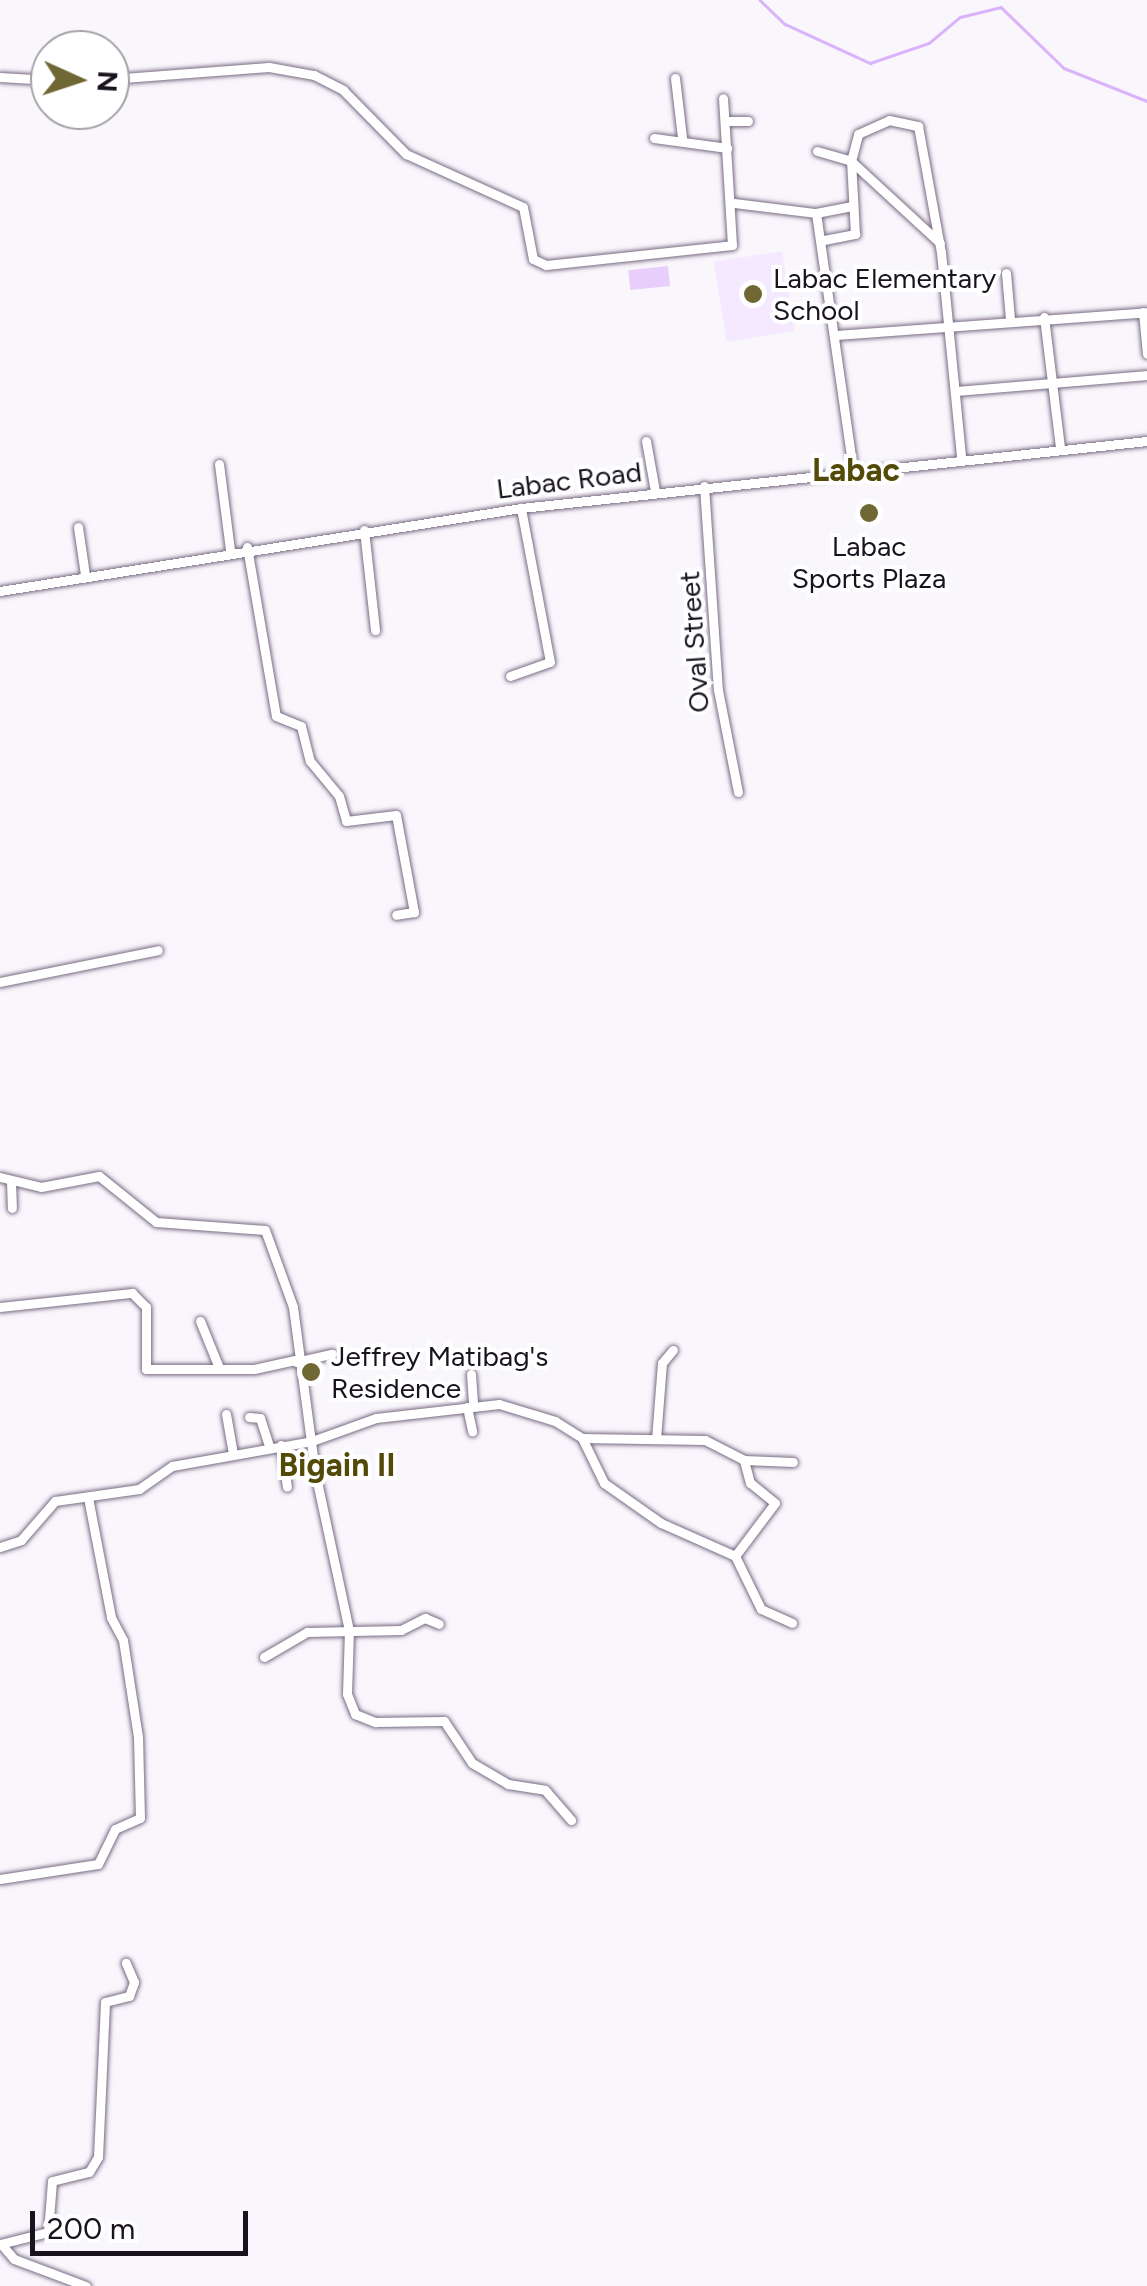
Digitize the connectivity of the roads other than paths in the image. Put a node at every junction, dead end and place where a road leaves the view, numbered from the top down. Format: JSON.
{"nodes":[{"id":1,"x":0,"y":77,"type":"edge"},
{"id":2,"x":130,"y":77,"type":"edge"},
{"id":3,"x":675,"y":78,"type":"dead end"},
{"id":4,"x":30,"y":79,"type":"edge"},
{"id":5,"x":723,"y":98,"type":"dead end"},
{"id":6,"x":726,"y":122,"type":"junction"},
{"id":7,"x":748,"y":122,"type":"dead end"},
{"id":8,"x":654,"y":138,"type":"dead end"},
{"id":9,"x":682,"y":138,"type":"junction"},
{"id":10,"x":727,"y":148,"type":"junction"},
{"id":11,"x":817,"y":151,"type":"dead end"},
{"id":12,"x":852,"y":161,"type":"junction"},
{"id":13,"x":734,"y":203,"type":"junction"},
{"id":14,"x":852,"y":206,"type":"junction"},
{"id":15,"x":816,"y":213,"type":"junction"},
{"id":16,"x":824,"y":240,"type":"junction"},
{"id":17,"x":940,"y":243,"type":"junction"},
{"id":18,"x":1006,"y":273,"type":"dead end"},
{"id":19,"x":1145,"y":312,"type":"edge"},
{"id":20,"x":1044,"y":317,"type":"junction"},
{"id":21,"x":1010,"y":320,"type":"junction"},
{"id":22,"x":950,"y":324,"type":"junction"},
{"id":23,"x":836,"y":334,"type":"junction"},
{"id":24,"x":1147,"y":354,"type":"edge"},
{"id":25,"x":1147,"y":375,"type":"edge"},
{"id":26,"x":1051,"y":384,"type":"junction"},
{"id":27,"x":956,"y":391,"type":"junction"},
{"id":28,"x":646,"y":441,"type":"dead end"},
{"id":29,"x":1147,"y":441,"type":"edge"},
{"id":30,"x":1060,"y":448,"type":"junction"},
{"id":31,"x":961,"y":457,"type":"junction"},
{"id":32,"x":218,"y":464,"type":"dead end"},
{"id":33,"x":853,"y":472,"type":"junction"},
{"id":34,"x":704,"y":486,"type":"junction"},
{"id":35,"x":655,"y":491,"type":"junction"},
{"id":36,"x":521,"y":508,"type":"junction"},
{"id":37,"x":78,"y":527,"type":"dead end"},
{"id":38,"x":364,"y":530,"type":"junction"},
{"id":39,"x":248,"y":547,"type":"junction"},
{"id":40,"x":230,"y":550,"type":"junction"},
{"id":41,"x":85,"y":575,"type":"junction"},
{"id":42,"x":0,"y":591,"type":"edge"},
{"id":43,"x":375,"y":630,"type":"dead end"},
{"id":44,"x":510,"y":676,"type":"dead end"},
{"id":45,"x":738,"y":792,"type":"dead end"},
{"id":46,"x":396,"y":916,"type":"dead end"},
{"id":47,"x":158,"y":950,"type":"dead end"},
{"id":48,"x":0,"y":982,"type":"edge"},
{"id":49,"x":0,"y":1177,"type":"edge"},
{"id":50,"x":11,"y":1182,"type":"junction"},
{"id":51,"x":12,"y":1208,"type":"dead end"},
{"id":52,"x":0,"y":1307,"type":"edge"},
{"id":53,"x":200,"y":1321,"type":"dead end"},
{"id":54,"x":673,"y":1350,"type":"dead end"},
{"id":55,"x":332,"y":1354,"type":"dead end"},
{"id":56,"x":295,"y":1361,"type":"junction"},
{"id":57,"x":218,"y":1365,"type":"junction"},
{"id":58,"x":471,"y":1374,"type":"dead end"},
{"id":59,"x":470,"y":1407,"type":"junction"},
{"id":60,"x":226,"y":1414,"type":"dead end"},
{"id":61,"x":248,"y":1417,"type":"dead end"},
{"id":62,"x":472,"y":1432,"type":"dead end"},
{"id":63,"x":582,"y":1438,"type":"junction"},
{"id":64,"x":656,"y":1439,"type":"junction"},
{"id":65,"x":312,"y":1441,"type":"junction"},
{"id":66,"x":275,"y":1445,"type":"junction"},
{"id":67,"x":234,"y":1452,"type":"junction"},
{"id":68,"x":744,"y":1460,"type":"junction"},
{"id":69,"x":793,"y":1462,"type":"dead end"},
{"id":70,"x":287,"y":1487,"type":"dead end"},
{"id":71,"x":88,"y":1498,"type":"junction"},
{"id":72,"x":0,"y":1547,"type":"edge"},
{"id":73,"x":736,"y":1556,"type":"junction"},
{"id":74,"x":792,"y":1623,"type":"dead end"},
{"id":75,"x":439,"y":1624,"type":"dead end"},
{"id":76,"x":349,"y":1630,"type":"junction"},
{"id":77,"x":264,"y":1657,"type":"dead end"},
{"id":78,"x":572,"y":1820,"type":"dead end"},
{"id":79,"x":0,"y":1879,"type":"edge"},
{"id":80,"x":126,"y":1963,"type":"dead end"},
{"id":81,"x":0,"y":2244,"type":"edge"},
{"id":82,"x":86,"y":2286,"type":"edge"}],
"edges":[{"from":1,"to":4,"type":"street"},
{"from":2,"to":13,"type":"street"},
{"from":3,"to":9,"type":"street"},
{"from":5,"to":6,"type":"street"},
{"from":6,"to":7,"type":"street"},
{"from":6,"to":10,"type":"street"},
{"from":8,"to":9,"type":"street"},
{"from":9,"to":10,"type":"street"},
{"from":10,"to":13,"type":"street"},
{"from":11,"to":12,"type":"street"},
{"from":12,"to":14,"type":"street"},
{"from":12,"to":17,"type":"street"},
{"from":12,"to":17,"type":"street"},
{"from":13,"to":15,"type":"street"},
{"from":14,"to":15,"type":"street"},
{"from":14,"to":16,"type":"street"},
{"from":15,"to":16,"type":"street"},
{"from":16,"to":23,"type":"street"},
{"from":17,"to":22,"type":"street"},
{"from":18,"to":21,"type":"street"},
{"from":19,"to":20,"type":"street"},
{"from":19,"to":24,"type":"street"},
{"from":20,"to":21,"type":"street"},
{"from":20,"to":26,"type":"street"},
{"from":21,"to":22,"type":"street"},
{"from":22,"to":23,"type":"street"},
{"from":22,"to":27,"type":"street"},
{"from":23,"to":33,"type":"street"},
{"from":25,"to":26,"type":"street"},
{"from":26,"to":27,"type":"street"},
{"from":26,"to":30,"type":"street"},
{"from":27,"to":31,"type":"street"},
{"from":28,"to":35,"type":"street"},
{"from":29,"to":30,"type":"street","name":"Labac Road"},
{"from":30,"to":31,"type":"street","name":"Labac Road"},
{"from":31,"to":33,"type":"street","name":"Labac Road"},
{"from":32,"to":40,"type":"street"},
{"from":33,"to":34,"type":"street","name":"Labac Road"},
{"from":34,"to":35,"type":"street","name":"Labac Road"},
{"from":34,"to":45,"type":"street","name":"Oval Street"},
{"from":35,"to":36,"type":"street","name":"Labac Road"},
{"from":36,"to":38,"type":"street","name":"Labac Road"},
{"from":36,"to":44,"type":"street"},
{"from":37,"to":41,"type":"street"},
{"from":38,"to":39,"type":"street","name":"Labac Road"},
{"from":38,"to":43,"type":"street"},
{"from":39,"to":40,"type":"street","name":"Labac Road"},
{"from":39,"to":46,"type":"street"},
{"from":40,"to":41,"type":"street","name":"Labac Road"},
{"from":41,"to":42,"type":"street","name":"Labac Road"},
{"from":47,"to":48,"type":"street"},
{"from":49,"to":50,"type":"street"},
{"from":50,"to":51,"type":"street"},
{"from":50,"to":56,"type":"street"},
{"from":52,"to":57,"type":"street"},
{"from":53,"to":57,"type":"street"},
{"from":54,"to":64,"type":"street"},
{"from":55,"to":56,"type":"street"},
{"from":56,"to":57,"type":"street"},
{"from":56,"to":65,"type":"street"},
{"from":58,"to":59,"type":"street"},
{"from":59,"to":62,"type":"street"},
{"from":59,"to":63,"type":"street"},
{"from":59,"to":65,"type":"street"},
{"from":60,"to":67,"type":"street"},
{"from":61,"to":66,"type":"street"},
{"from":63,"to":64,"type":"street"},
{"from":63,"to":73,"type":"street"},
{"from":64,"to":68,"type":"street"},
{"from":65,"to":66,"type":"street"},
{"from":65,"to":76,"type":"street"},
{"from":66,"to":67,"type":"street"},
{"from":66,"to":70,"type":"street"},
{"from":67,"to":71,"type":"street"},
{"from":68,"to":69,"type":"street"},
{"from":68,"to":73,"type":"street"},
{"from":71,"to":72,"type":"street"},
{"from":71,"to":79,"type":"street"},
{"from":73,"to":74,"type":"street"},
{"from":75,"to":76,"type":"street"},
{"from":76,"to":77,"type":"street"},
{"from":76,"to":78,"type":"street"},
{"from":80,"to":81,"type":"street"},
{"from":81,"to":82,"type":"street"}]}
